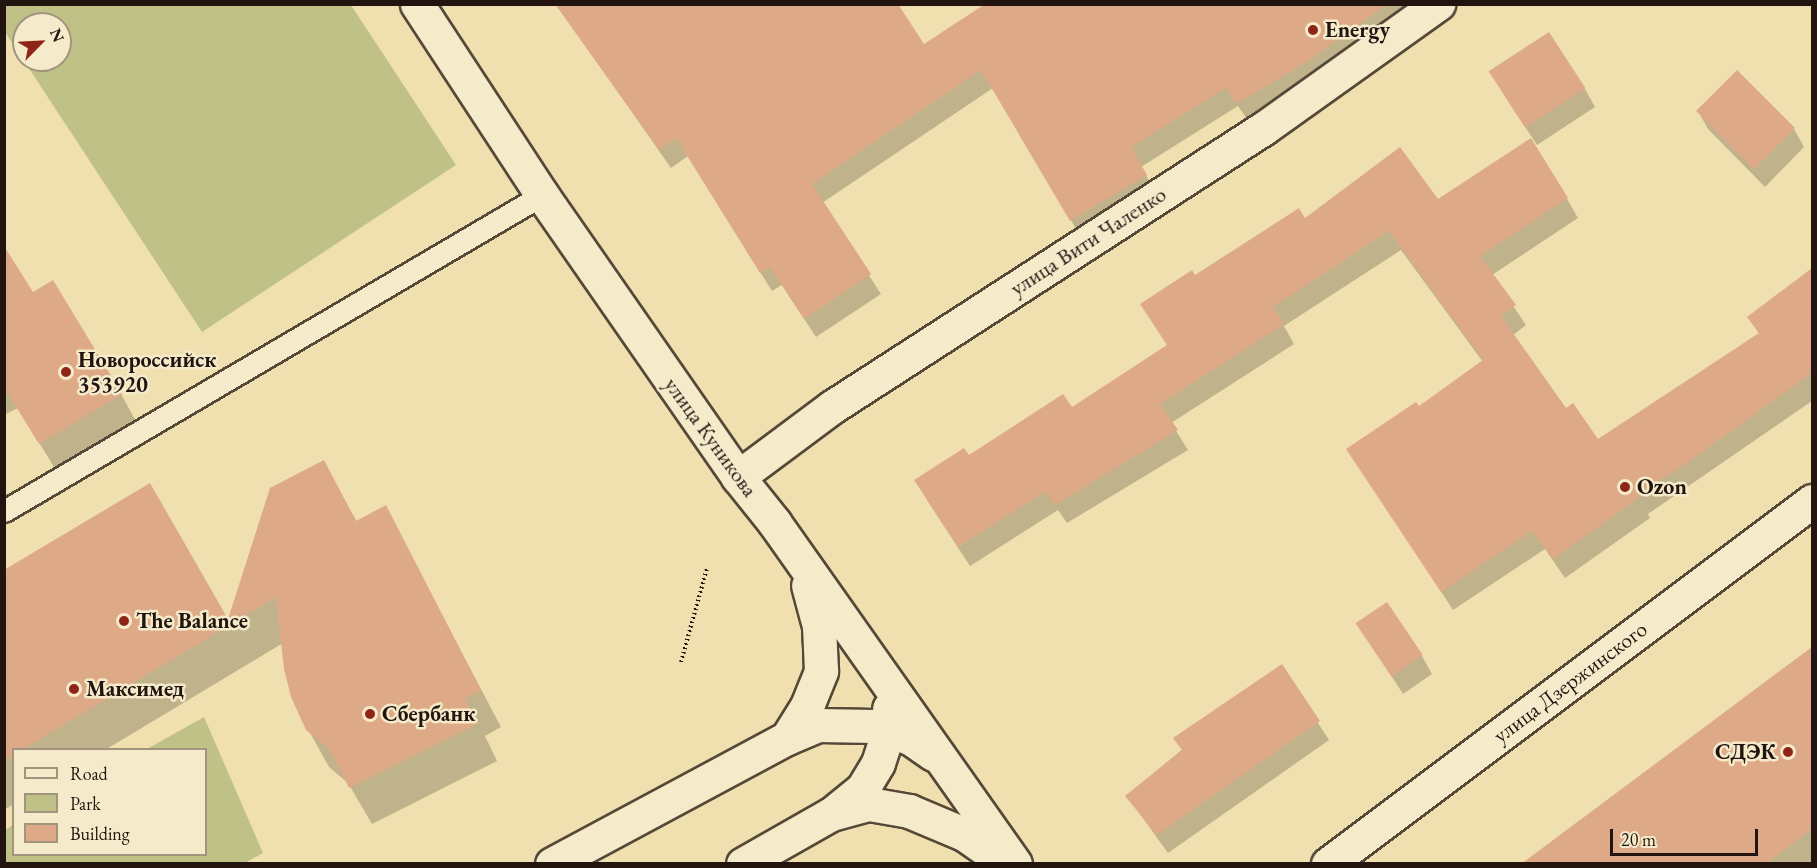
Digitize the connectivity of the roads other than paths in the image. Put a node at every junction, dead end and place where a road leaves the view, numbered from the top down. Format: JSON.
{"nodes":[{"id":1,"x":417,"y":4,"type":"edge"},
{"id":2,"x":1438,"y":4,"type":"edge"},
{"id":3,"x":542,"y":195,"type":"junction"},
{"id":4,"x":738,"y":477,"type":"junction"},
{"id":5,"x":1812,"y":501,"type":"edge"},
{"id":6,"x":4,"y":511,"type":"edge"},
{"id":7,"x":802,"y":563,"type":"junction"},
{"id":8,"x":879,"y":672,"type":"junction"},
{"id":9,"x":886,"y":730,"type":"junction"},
{"id":10,"x":787,"y":738,"type":"junction"},
{"id":11,"x":942,"y":760,"type":"junction"},
{"id":12,"x":831,"y":814,"type":"junction"},
{"id":13,"x":552,"y":864,"type":"edge"},
{"id":14,"x":743,"y":864,"type":"edge"},
{"id":15,"x":1006,"y":864,"type":"edge"},
{"id":16,"x":1015,"y":864,"type":"edge"},
{"id":17,"x":1328,"y":864,"type":"edge"}],
"edges":[{"from":1,"to":3,"type":"street","name":"улица Куникова"},
{"from":2,"to":4,"type":"street","name":"улица Вити Чаленко"},
{"from":3,"to":4,"type":"street","name":"улица Куникова"},
{"from":3,"to":6,"type":"lane"},
{"from":4,"to":7,"type":"street","name":"улица Куникова"},
{"from":5,"to":17,"type":"street","name":"улица Дзержинского"},
{"from":7,"to":8,"type":"street","name":"улица Куникова"},
{"from":7,"to":10,"type":"street"},
{"from":8,"to":9,"type":"street"},
{"from":8,"to":11,"type":"street","name":"улица Куникова"},
{"from":9,"to":10,"type":"street"},
{"from":9,"to":11,"type":"street"},
{"from":9,"to":12,"type":"street"},
{"from":10,"to":13,"type":"street"},
{"from":11,"to":16,"type":"street","name":"улица Куникова"},
{"from":12,"to":14,"type":"street"},
{"from":12,"to":15,"type":"street"}]}
